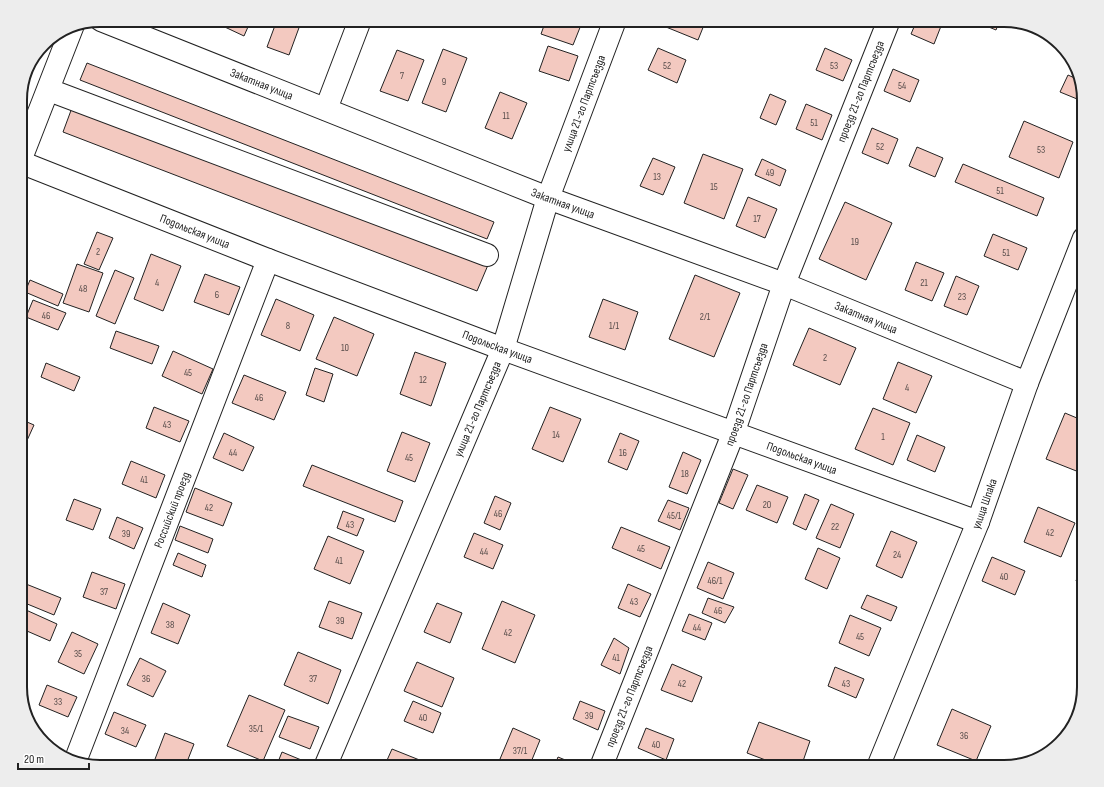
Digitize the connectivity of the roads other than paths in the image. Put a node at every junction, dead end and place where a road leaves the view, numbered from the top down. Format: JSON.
{"nodes":[{"id":1,"x":119,"y":27,"type":"edge"},
{"id":2,"x":357,"y":27,"type":"edge"},
{"id":3,"x":612,"y":27,"type":"edge"},
{"id":4,"x":886,"y":27,"type":"edge"},
{"id":5,"x":70,"y":34,"type":"edge"},
{"id":6,"x":49,"y":90,"type":"junction"},
{"id":7,"x":326,"y":109,"type":"junction"},
{"id":8,"x":27,"y":145,"type":"edge"},
{"id":9,"x":27,"y":165,"type":"edge"},
{"id":10,"x":548,"y":198,"type":"junction"},
{"id":11,"x":487,"y":255,"type":"dead end"},
{"id":12,"x":1077,"y":256,"type":"edge"},
{"id":13,"x":268,"y":260,"type":"junction"},
{"id":14,"x":784,"y":284,"type":"junction"},
{"id":15,"x":503,"y":349,"type":"junction"},
{"id":16,"x":1027,"y":383,"type":"junction"},
{"id":17,"x":733,"y":434,"type":"junction"},
{"id":18,"x":978,"y":522,"type":"junction"},
{"id":19,"x":77,"y":756,"type":"edge"},
{"id":20,"x":328,"y":760,"type":"edge"},
{"id":21,"x":604,"y":760,"type":"edge"},
{"id":22,"x":881,"y":760,"type":"edge"}],
"edges":[{"from":1,"to":7,"type":"street","name":"Закатная улица"},
{"from":2,"to":7,"type":"street"},
{"from":3,"to":10,"type":"street","name":"улица 21-го Партсъезда"},
{"from":4,"to":14,"type":"street","name":"проезд 21-го Партсъезда"},
{"from":5,"to":6,"type":"street"},
{"from":6,"to":8,"type":"street"},
{"from":6,"to":11,"type":"street"},
{"from":7,"to":10,"type":"street","name":"Закатная улица"},
{"from":9,"to":13,"type":"street","name":"Подольская улица"},
{"from":10,"to":14,"type":"street","name":"Закатная улица"},
{"from":10,"to":15,"type":"street","name":"улица 21-го Партсъезда"},
{"from":12,"to":16,"type":"street","name":"улица Шпака"},
{"from":13,"to":15,"type":"street","name":"Подольская улица"},
{"from":13,"to":19,"type":"street","name":"Российский проезд"},
{"from":14,"to":16,"type":"street","name":"Закатная улица"},
{"from":14,"to":17,"type":"street","name":"проезд 21-го Партсъезда"},
{"from":15,"to":17,"type":"street","name":"Подольская улица"},
{"from":15,"to":20,"type":"street","name":"улица 21-го Партсъезда"},
{"from":16,"to":18,"type":"street","name":"улица Шпака"},
{"from":17,"to":18,"type":"street","name":"Подольская улица"},
{"from":17,"to":21,"type":"street","name":"проезд 21-го Партсъезда"},
{"from":18,"to":22,"type":"street","name":"улица Шпака"}]}
